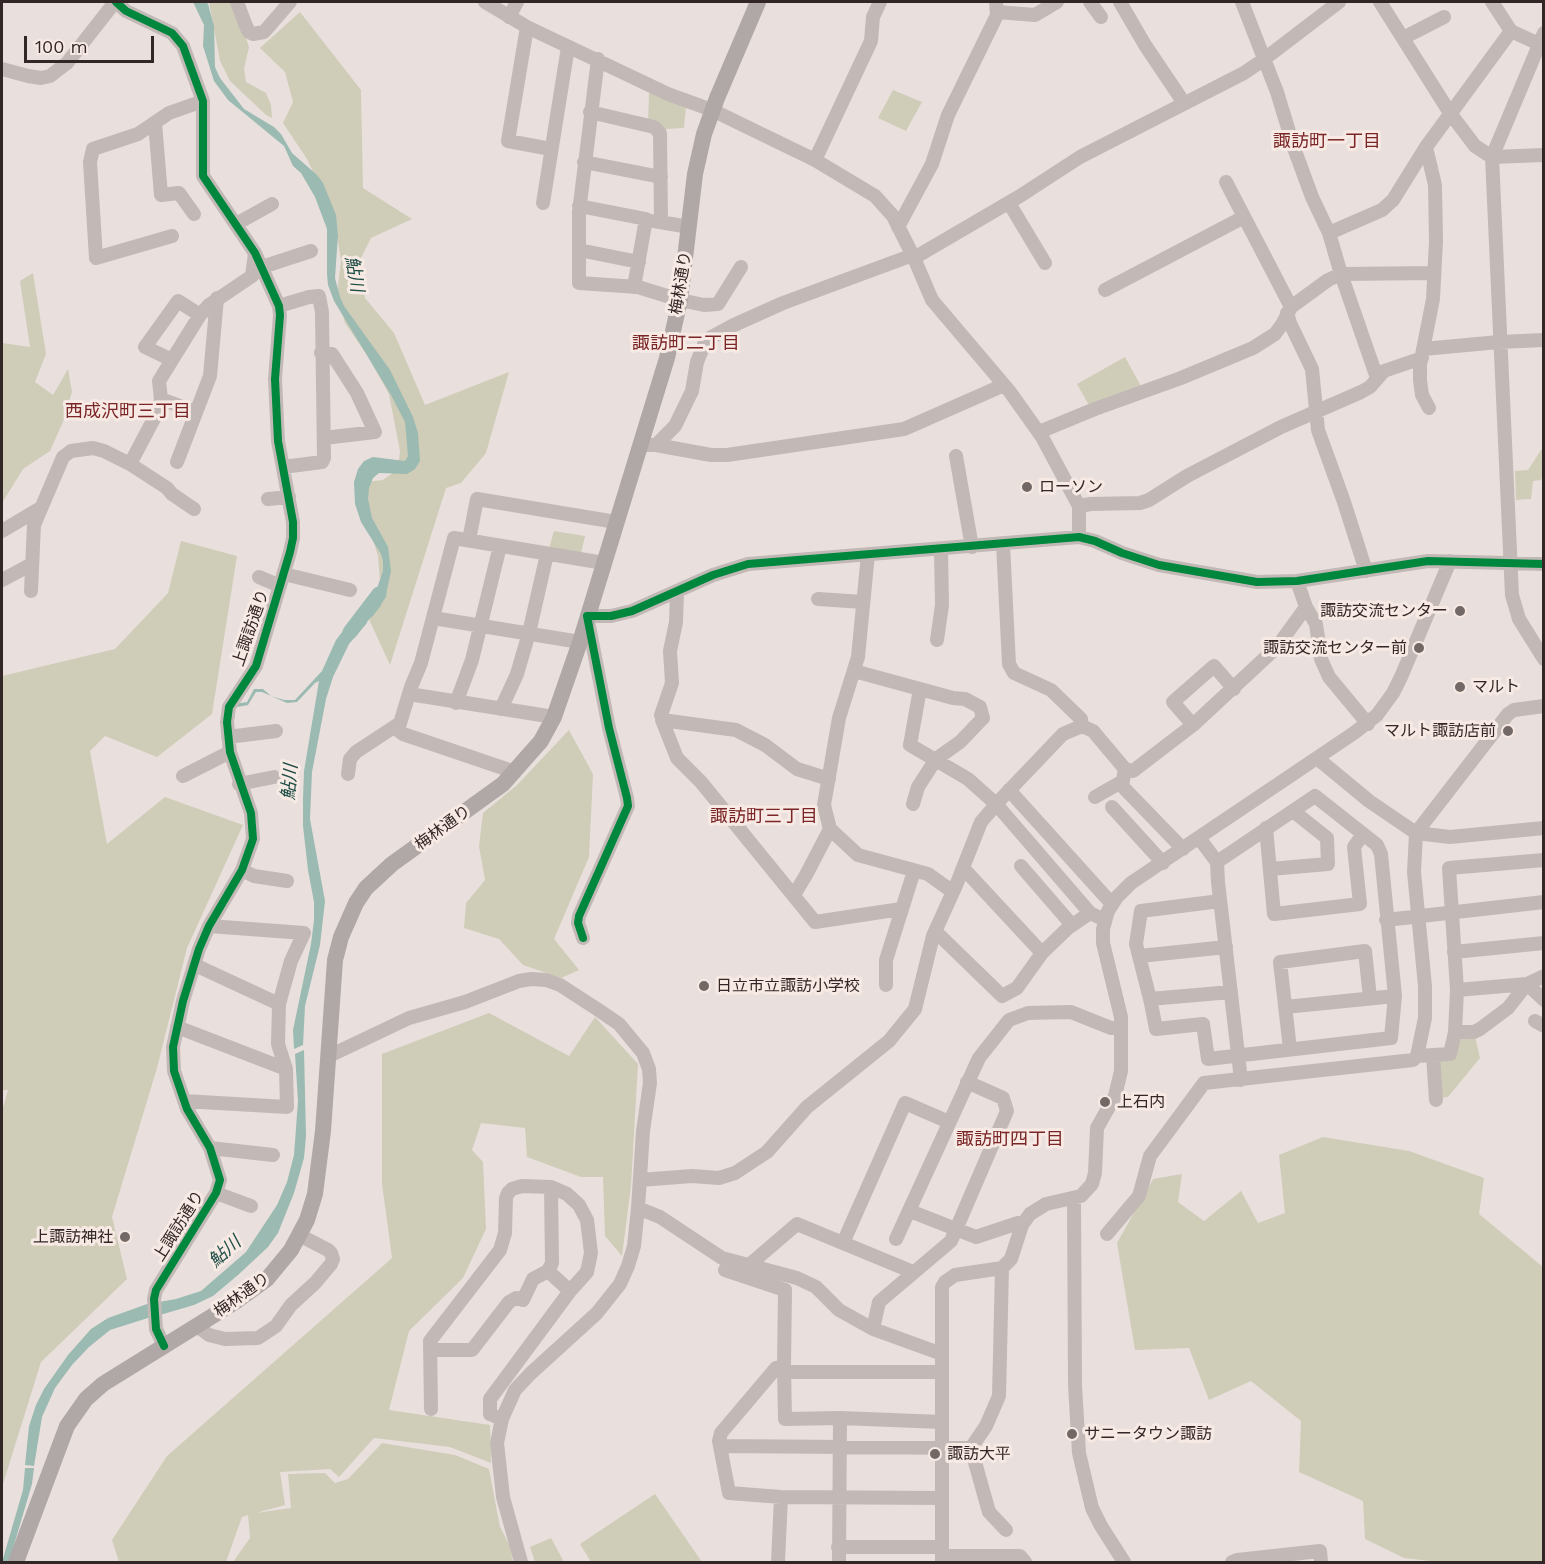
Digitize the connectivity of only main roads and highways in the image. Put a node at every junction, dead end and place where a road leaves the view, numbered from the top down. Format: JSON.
{"nodes":[{"id":1,"x":758,"y":2,"type":"edge"},
{"id":2,"x":16,"y":1563,"type":"edge"}],
"edges":[{"from":1,"to":2,"type":"main road","name":"梅林通り"}]}
